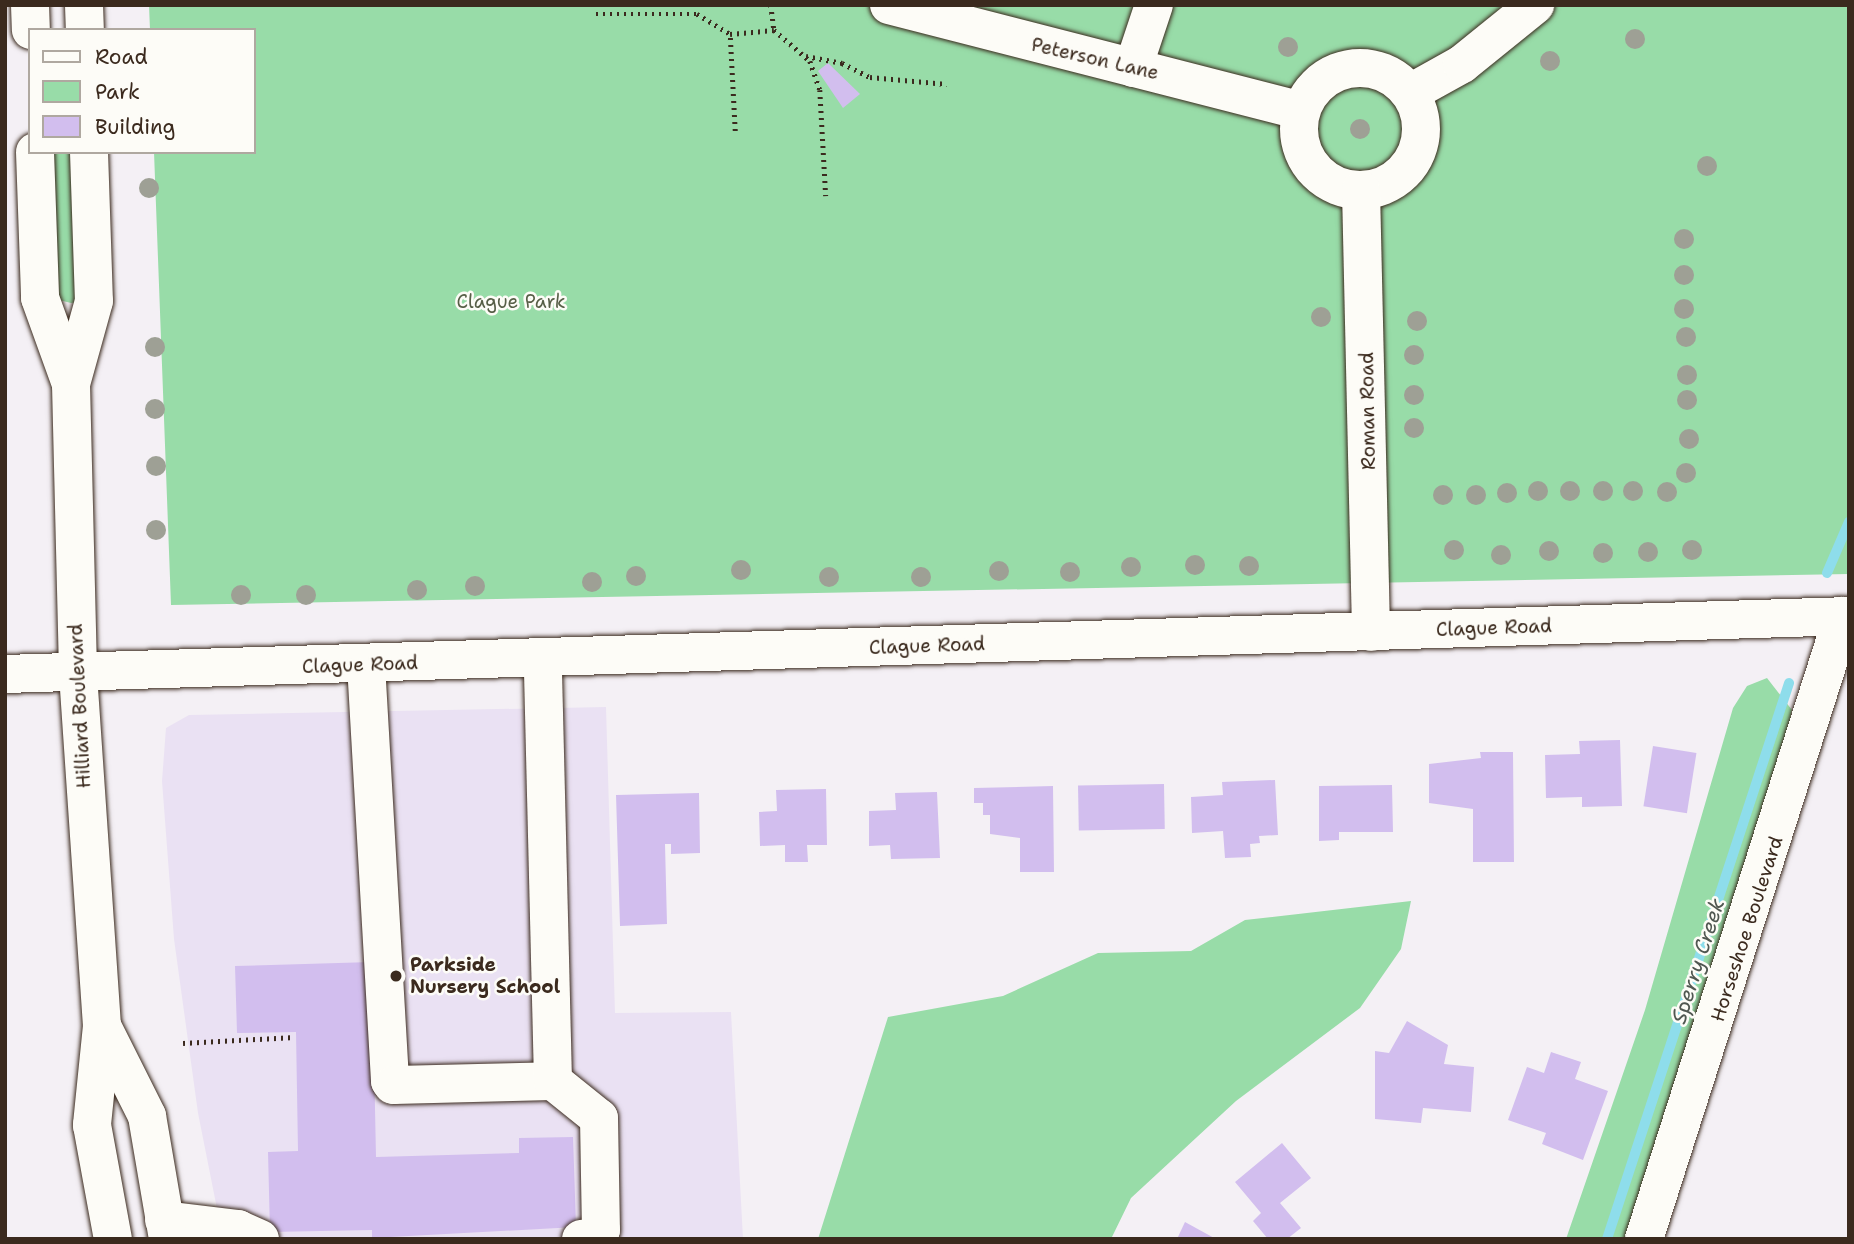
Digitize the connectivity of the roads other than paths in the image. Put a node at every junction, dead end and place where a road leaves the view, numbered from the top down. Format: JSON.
{"nodes":[{"id":1,"x":30,"y":5,"type":"edge"},
{"id":2,"x":84,"y":5,"type":"edge"},
{"id":3,"x":889,"y":5,"type":"edge"},
{"id":4,"x":1154,"y":5,"type":"edge"},
{"id":5,"x":1535,"y":5,"type":"edge"},
{"id":6,"x":31,"y":28,"type":"edge"},
{"id":7,"x":85,"y":28,"type":"edge"},
{"id":8,"x":1133,"y":68,"type":"junction"},
{"id":9,"x":1410,"y":93,"type":"junction"},
{"id":10,"x":1301,"y":111,"type":"junction"},
{"id":11,"x":35,"y":154,"type":"edge"},
{"id":12,"x":89,"y":154,"type":"edge"},
{"id":13,"x":1361,"y":190,"type":"junction"},
{"id":14,"x":71,"y":384,"type":"junction"},
{"id":15,"x":1846,"y":616,"type":"edge"},
{"id":16,"x":1371,"y":632,"type":"junction"},
{"id":17,"x":543,"y":659,"type":"junction"},
{"id":18,"x":366,"y":664,"type":"junction"},
{"id":19,"x":5,"y":674,"type":"edge"},
{"id":20,"x":78,"y":674,"type":"junction"},
{"id":21,"x":102,"y":1026,"type":"junction"},
{"id":22,"x":552,"y":1081,"type":"junction"},
{"id":23,"x":166,"y":1229,"type":"edge"},
{"id":24,"x":113,"y":1239,"type":"edge"},
{"id":25,"x":260,"y":1239,"type":"edge"},
{"id":26,"x":581,"y":1239,"type":"edge"},
{"id":27,"x":1644,"y":1239,"type":"edge"}],
"edges":[{"from":1,"to":6,"type":"main road"},
{"from":2,"to":7,"type":"main road"},
{"from":3,"to":8,"type":"main road","name":"Peterson Lane"},
{"from":4,"to":8,"type":"main road"},
{"from":5,"to":9,"type":"main road"},
{"from":8,"to":10,"type":"main road","name":"Peterson Lane"},
{"from":9,"to":10,"type":"main road"},
{"from":9,"to":13,"type":"main road"},
{"from":10,"to":13,"type":"main road"},
{"from":11,"to":14,"type":"main road","name":"Hilliard Boulevard"},
{"from":12,"to":14,"type":"main road","name":"Hilliard Boulevard"},
{"from":13,"to":16,"type":"main road","name":"Roman Road"},
{"from":14,"to":20,"type":"main road","name":"Hilliard Boulevard"},
{"from":15,"to":16,"type":"main road","name":"Clague Road"},
{"from":15,"to":27,"type":"main road","name":"Horseshoe Boulevard"},
{"from":16,"to":17,"type":"main road","name":"Clague Road"},
{"from":17,"to":18,"type":"main road","name":"Clague Road"},
{"from":17,"to":22,"type":"main road"},
{"from":18,"to":20,"type":"main road","name":"Clague Road"},
{"from":18,"to":22,"type":"main road"},
{"from":19,"to":20,"type":"main road","name":"Clague Road"},
{"from":20,"to":21,"type":"main road","name":"Hilliard Boulevard"},
{"from":21,"to":23,"type":"main road","name":"Hilliard Boulevard"},
{"from":21,"to":24,"type":"main road","name":"Hilliard Boulevard"},
{"from":22,"to":26,"type":"main road"},
{"from":23,"to":25,"type":"main road"}]}
